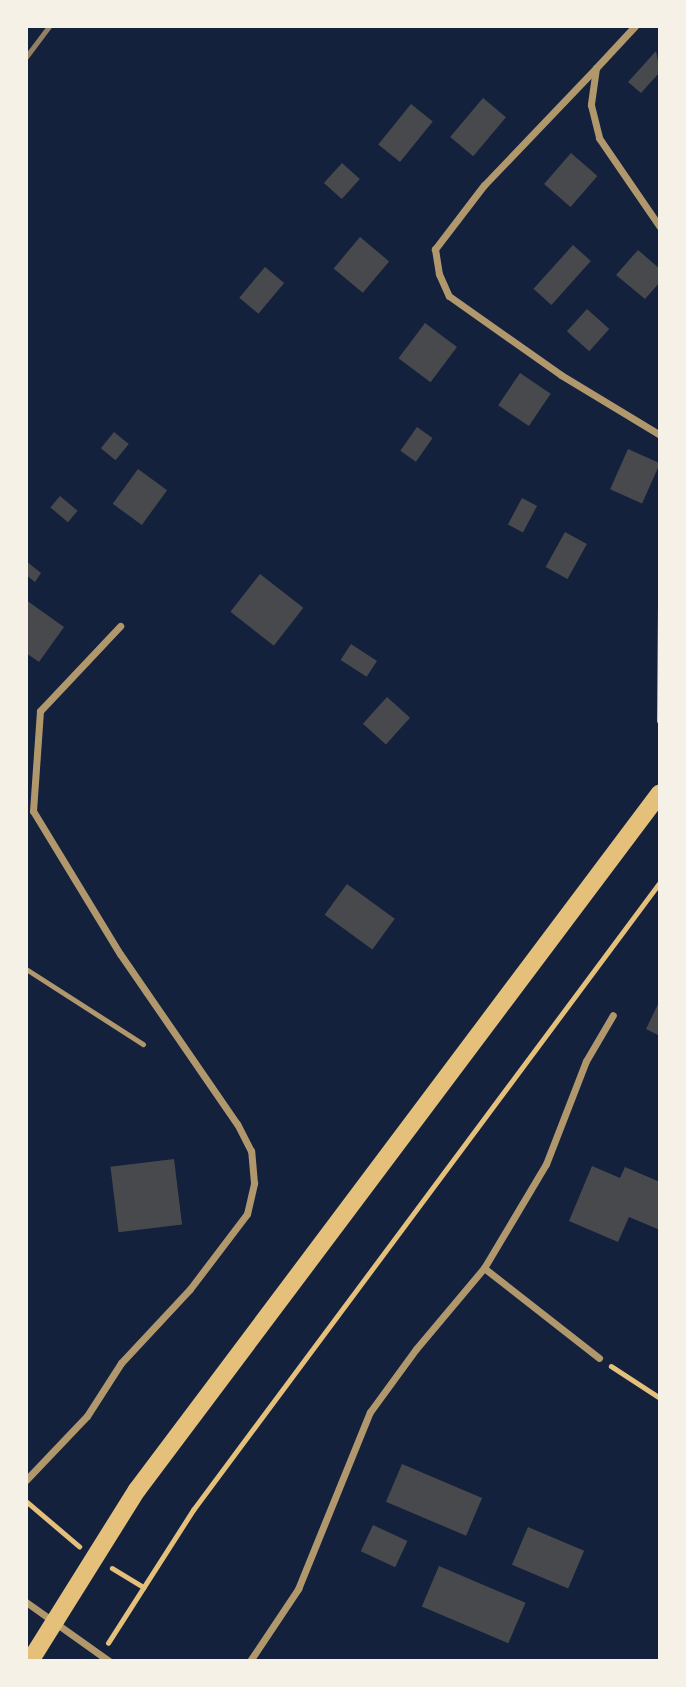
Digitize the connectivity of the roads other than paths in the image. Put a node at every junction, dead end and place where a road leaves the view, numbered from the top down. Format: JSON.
{"nodes":[{"id":1,"x":635,"y":26,"type":"edge"},
{"id":2,"x":596,"y":68,"type":"junction"},
{"id":3,"x":660,"y":227,"type":"edge"},
{"id":4,"x":660,"y":435,"type":"edge"},
{"id":5,"x":120,"y":626,"type":"dead end"},
{"id":6,"x":660,"y":793,"type":"edge"},
{"id":7,"x":26,"y":969,"type":"edge"},
{"id":8,"x":613,"y":1015,"type":"dead end"},
{"id":9,"x":143,"y":1044,"type":"dead end"},
{"id":10,"x":484,"y":1268,"type":"junction"},
{"id":11,"x":599,"y":1358,"type":"road end"},
{"id":12,"x":26,"y":1480,"type":"edge"},
{"id":13,"x":26,"y":1602,"type":"edge"},
{"id":14,"x":53,"y":1623,"type":"junction"},
{"id":15,"x":30,"y":1661,"type":"edge"},
{"id":16,"x":109,"y":1661,"type":"edge"},
{"id":17,"x":250,"y":1661,"type":"edge"}],
"edges":[{"from":1,"to":2,"type":"street"},
{"from":2,"to":3,"type":"street"},
{"from":2,"to":4,"type":"street"},
{"from":5,"to":12,"type":"street"},
{"from":6,"to":14,"type":"main road"},
{"from":7,"to":9,"type":"lane"},
{"from":8,"to":10,"type":"street"},
{"from":10,"to":11,"type":"street"},
{"from":10,"to":17,"type":"street"},
{"from":13,"to":14,"type":"street"},
{"from":14,"to":15,"type":"main road"},
{"from":14,"to":16,"type":"street"}]}
